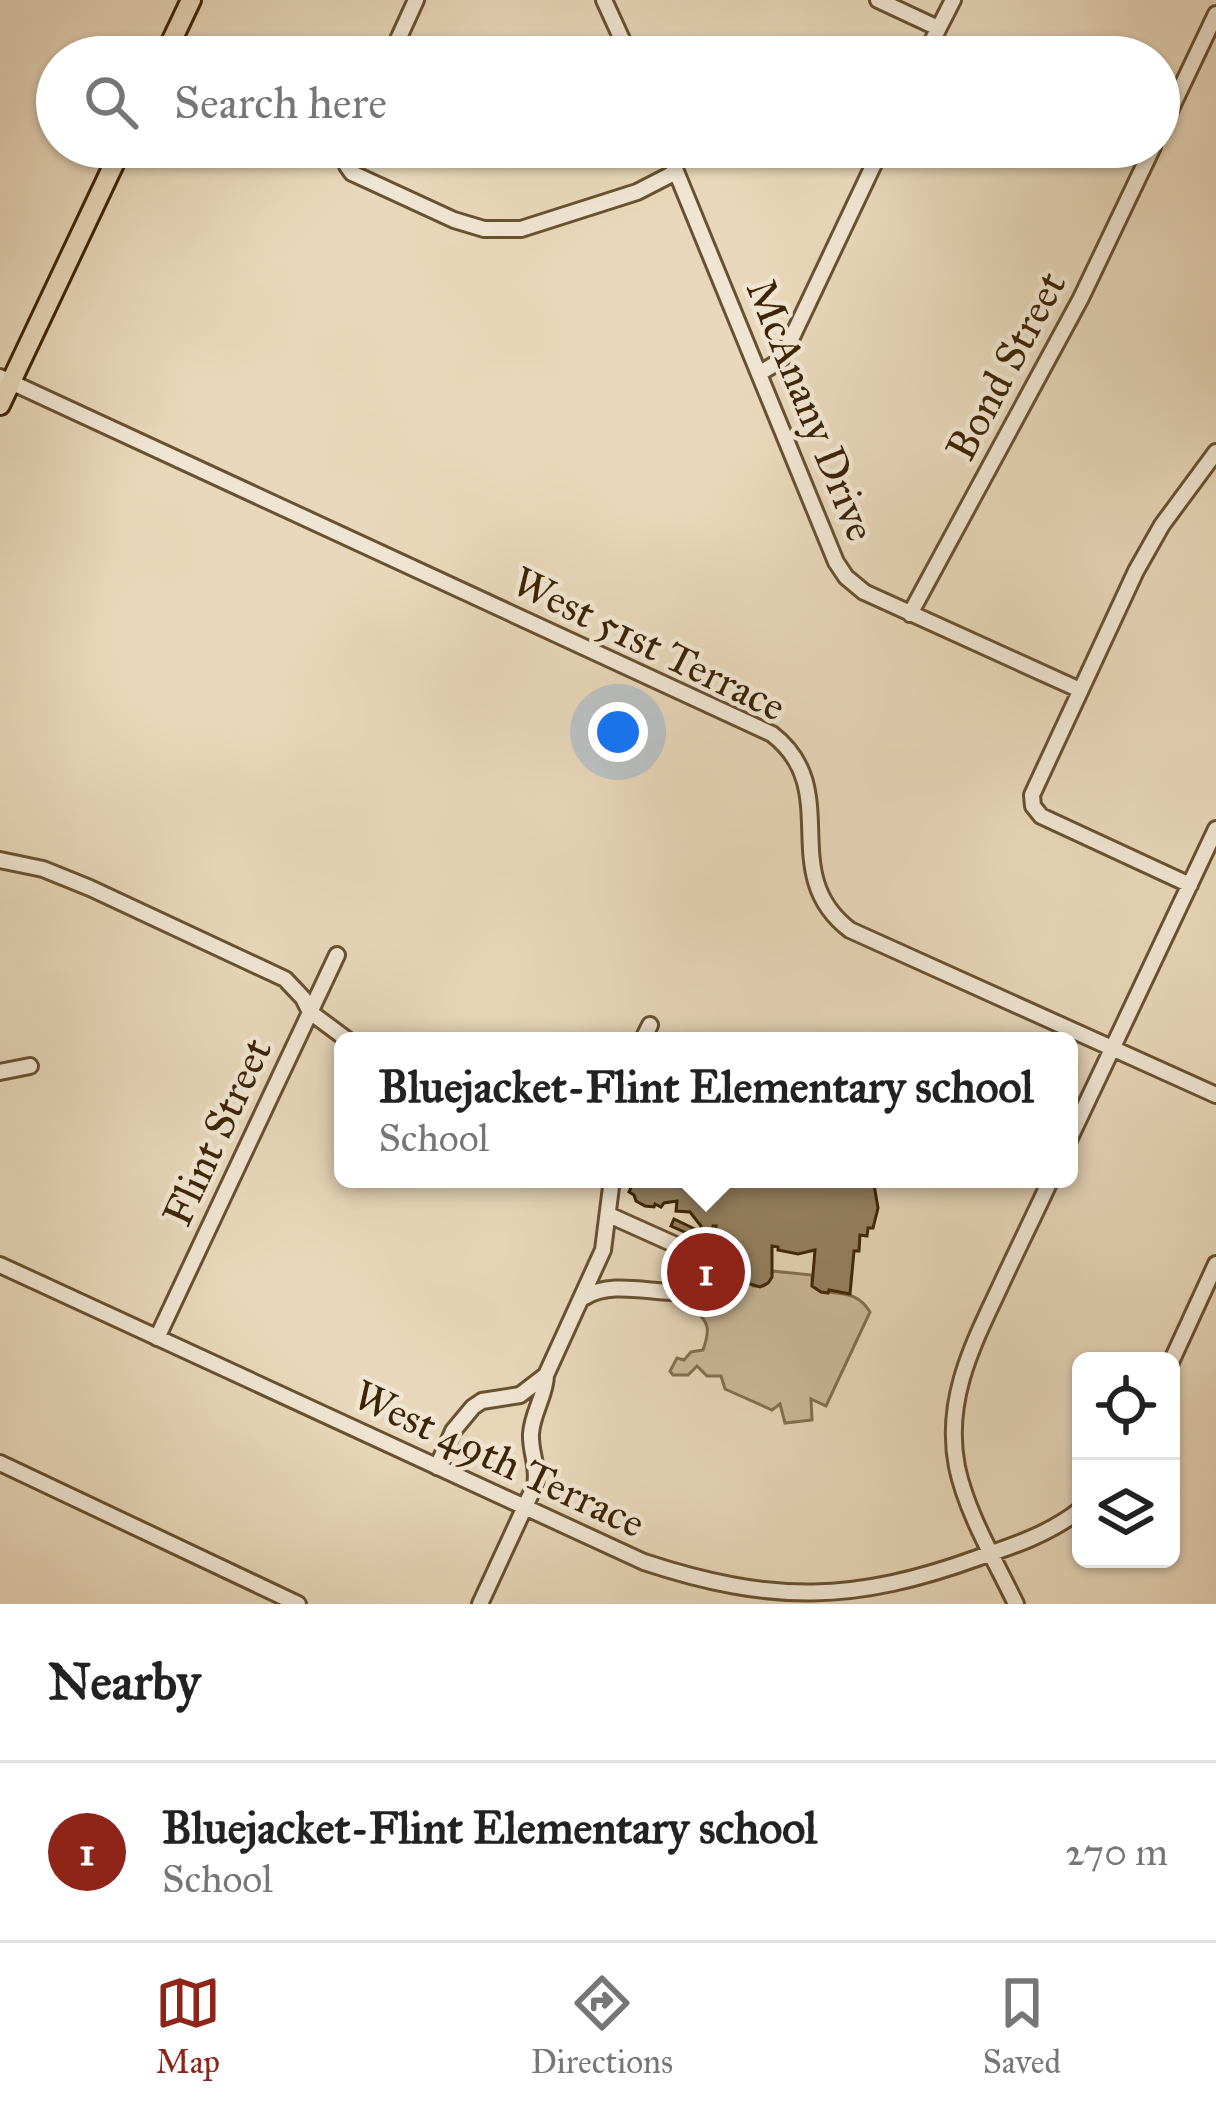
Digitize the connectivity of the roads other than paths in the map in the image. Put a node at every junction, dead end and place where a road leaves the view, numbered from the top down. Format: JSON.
{"nodes":[{"id":1,"x":191,"y":0,"type":"edge"},
{"id":2,"x":416,"y":0,"type":"edge"},
{"id":3,"x":604,"y":0,"type":"edge"},
{"id":4,"x":878,"y":0,"type":"edge"},
{"id":5,"x":952,"y":0,"type":"edge"},
{"id":6,"x":1216,"y":14,"type":"edge"},
{"id":7,"x":938,"y":28,"type":"junction"},
{"id":8,"x":174,"y":36,"type":"edge"},
{"id":9,"x":399,"y":36,"type":"edge"},
{"id":10,"x":620,"y":36,"type":"edge"},
{"id":11,"x":934,"y":36,"type":"edge"},
{"id":12,"x":1180,"y":90,"type":"edge"},
{"id":13,"x":112,"y":168,"type":"edge"},
{"id":14,"x":349,"y":168,"type":"edge"},
{"id":15,"x":674,"y":168,"type":"edge"},
{"id":16,"x":872,"y":168,"type":"edge"},
{"id":17,"x":1143,"y":168,"type":"edge"},
{"id":18,"x":676,"y":172,"type":"junction"},
{"id":19,"x":760,"y":373,"type":"junction"},
{"id":20,"x":5,"y":381,"type":"edge"},
{"id":21,"x":0,"y":405,"type":"edge"},
{"id":22,"x":1216,"y":452,"type":"edge"},
{"id":23,"x":910,"y":614,"type":"junction"},
{"id":24,"x":1080,"y":690,"type":"junction"},
{"id":25,"x":1216,"y":829,"type":"edge"},
{"id":26,"x":0,"y":860,"type":"edge"},
{"id":27,"x":1190,"y":885,"type":"junction"},
{"id":28,"x":337,"y":955,"type":"dead end"},
{"id":29,"x":310,"y":1012,"type":"junction"},
{"id":30,"x":650,"y":1024,"type":"dead end"},
{"id":31,"x":338,"y":1032,"type":"edge"},
{"id":32,"x":646,"y":1032,"type":"edge"},
{"id":33,"x":1076,"y":1032,"type":"edge"},
{"id":34,"x":1078,"y":1033,"type":"edge"},
{"id":35,"x":1112,"y":1048,"type":"junction"},
{"id":36,"x":30,"y":1066,"type":"dead end"},
{"id":37,"x":0,"y":1072,"type":"edge"},
{"id":38,"x":1216,"y":1095,"type":"edge"},
{"id":39,"x":1078,"y":1121,"type":"edge"},
{"id":40,"x":611,"y":1188,"type":"edge"},
{"id":41,"x":1047,"y":1188,"type":"edge"},
{"id":42,"x":609,"y":1215,"type":"junction"},
{"id":43,"x":1216,"y":1264,"type":"edge"},
{"id":44,"x":0,"y":1265,"type":"edge"},
{"id":45,"x":580,"y":1300,"type":"junction"},
{"id":46,"x":158,"y":1338,"type":"junction"},
{"id":47,"x":1176,"y":1352,"type":"edge"},
{"id":48,"x":546,"y":1375,"type":"junction"},
{"id":49,"x":0,"y":1463,"type":"edge"},
{"id":50,"x":437,"y":1467,"type":"junction"},
{"id":51,"x":525,"y":1508,"type":"junction"},
{"id":52,"x":1072,"y":1515,"type":"edge"},
{"id":53,"x":992,"y":1553,"type":"junction"},
{"id":54,"x":298,"y":1604,"type":"edge"},
{"id":55,"x":480,"y":1604,"type":"edge"},
{"id":56,"x":1016,"y":1604,"type":"edge"}],
"edges":[{"from":1,"to":8,"type":"main road"},
{"from":2,"to":9,"type":"street"},
{"from":3,"to":10,"type":"street"},
{"from":4,"to":7,"type":"street"},
{"from":5,"to":7,"type":"street"},
{"from":6,"to":12,"type":"street"},
{"from":7,"to":11,"type":"street"},
{"from":13,"to":20,"type":"main road"},
{"from":14,"to":18,"type":"street"},
{"from":15,"to":18,"type":"street","name":"McAnany Drive"},
{"from":16,"to":19,"type":"street"},
{"from":17,"to":23,"type":"street","name":"Bond Street"},
{"from":18,"to":19,"type":"street","name":"McAnany Drive"},
{"from":19,"to":23,"type":"street","name":"McAnany Drive"},
{"from":20,"to":21,"type":"main road"},
{"from":20,"to":33,"type":"street","name":"West 51st Terrace"},
{"from":22,"to":24,"type":"street"},
{"from":23,"to":24,"type":"street","name":"McAnany Drive"},
{"from":24,"to":27,"type":"street"},
{"from":25,"to":27,"type":"street"},
{"from":26,"to":29,"type":"street"},
{"from":27,"to":35,"type":"street"},
{"from":28,"to":29,"type":"street","name":"Flint Street"},
{"from":29,"to":31,"type":"street"},
{"from":29,"to":46,"type":"street","name":"Flint Street"},
{"from":30,"to":32,"type":"street"},
{"from":34,"to":35,"type":"street","name":"West 51st Terrace"},
{"from":35,"to":38,"type":"street","name":"West 51st Terrace"},
{"from":35,"to":39,"type":"street"},
{"from":36,"to":37,"type":"street"},
{"from":40,"to":42,"type":"street"},
{"from":41,"to":53,"type":"street"},
{"from":42,"to":45,"type":"street"},
{"from":42,"to":45,"type":"street"},
{"from":43,"to":47,"type":"street"},
{"from":44,"to":46,"type":"street","name":"West 49th Terrace"},
{"from":45,"to":48,"type":"street"},
{"from":46,"to":50,"type":"street","name":"West 49th Terrace"},
{"from":48,"to":50,"type":"street"},
{"from":48,"to":51,"type":"street"},
{"from":49,"to":54,"type":"street"},
{"from":50,"to":51,"type":"street","name":"West 49th Terrace"},
{"from":51,"to":53,"type":"street","name":"West 49th Terrace"},
{"from":51,"to":55,"type":"street"},
{"from":52,"to":53,"type":"street","name":"West 49th Terrace"},
{"from":53,"to":56,"type":"street"}]}
